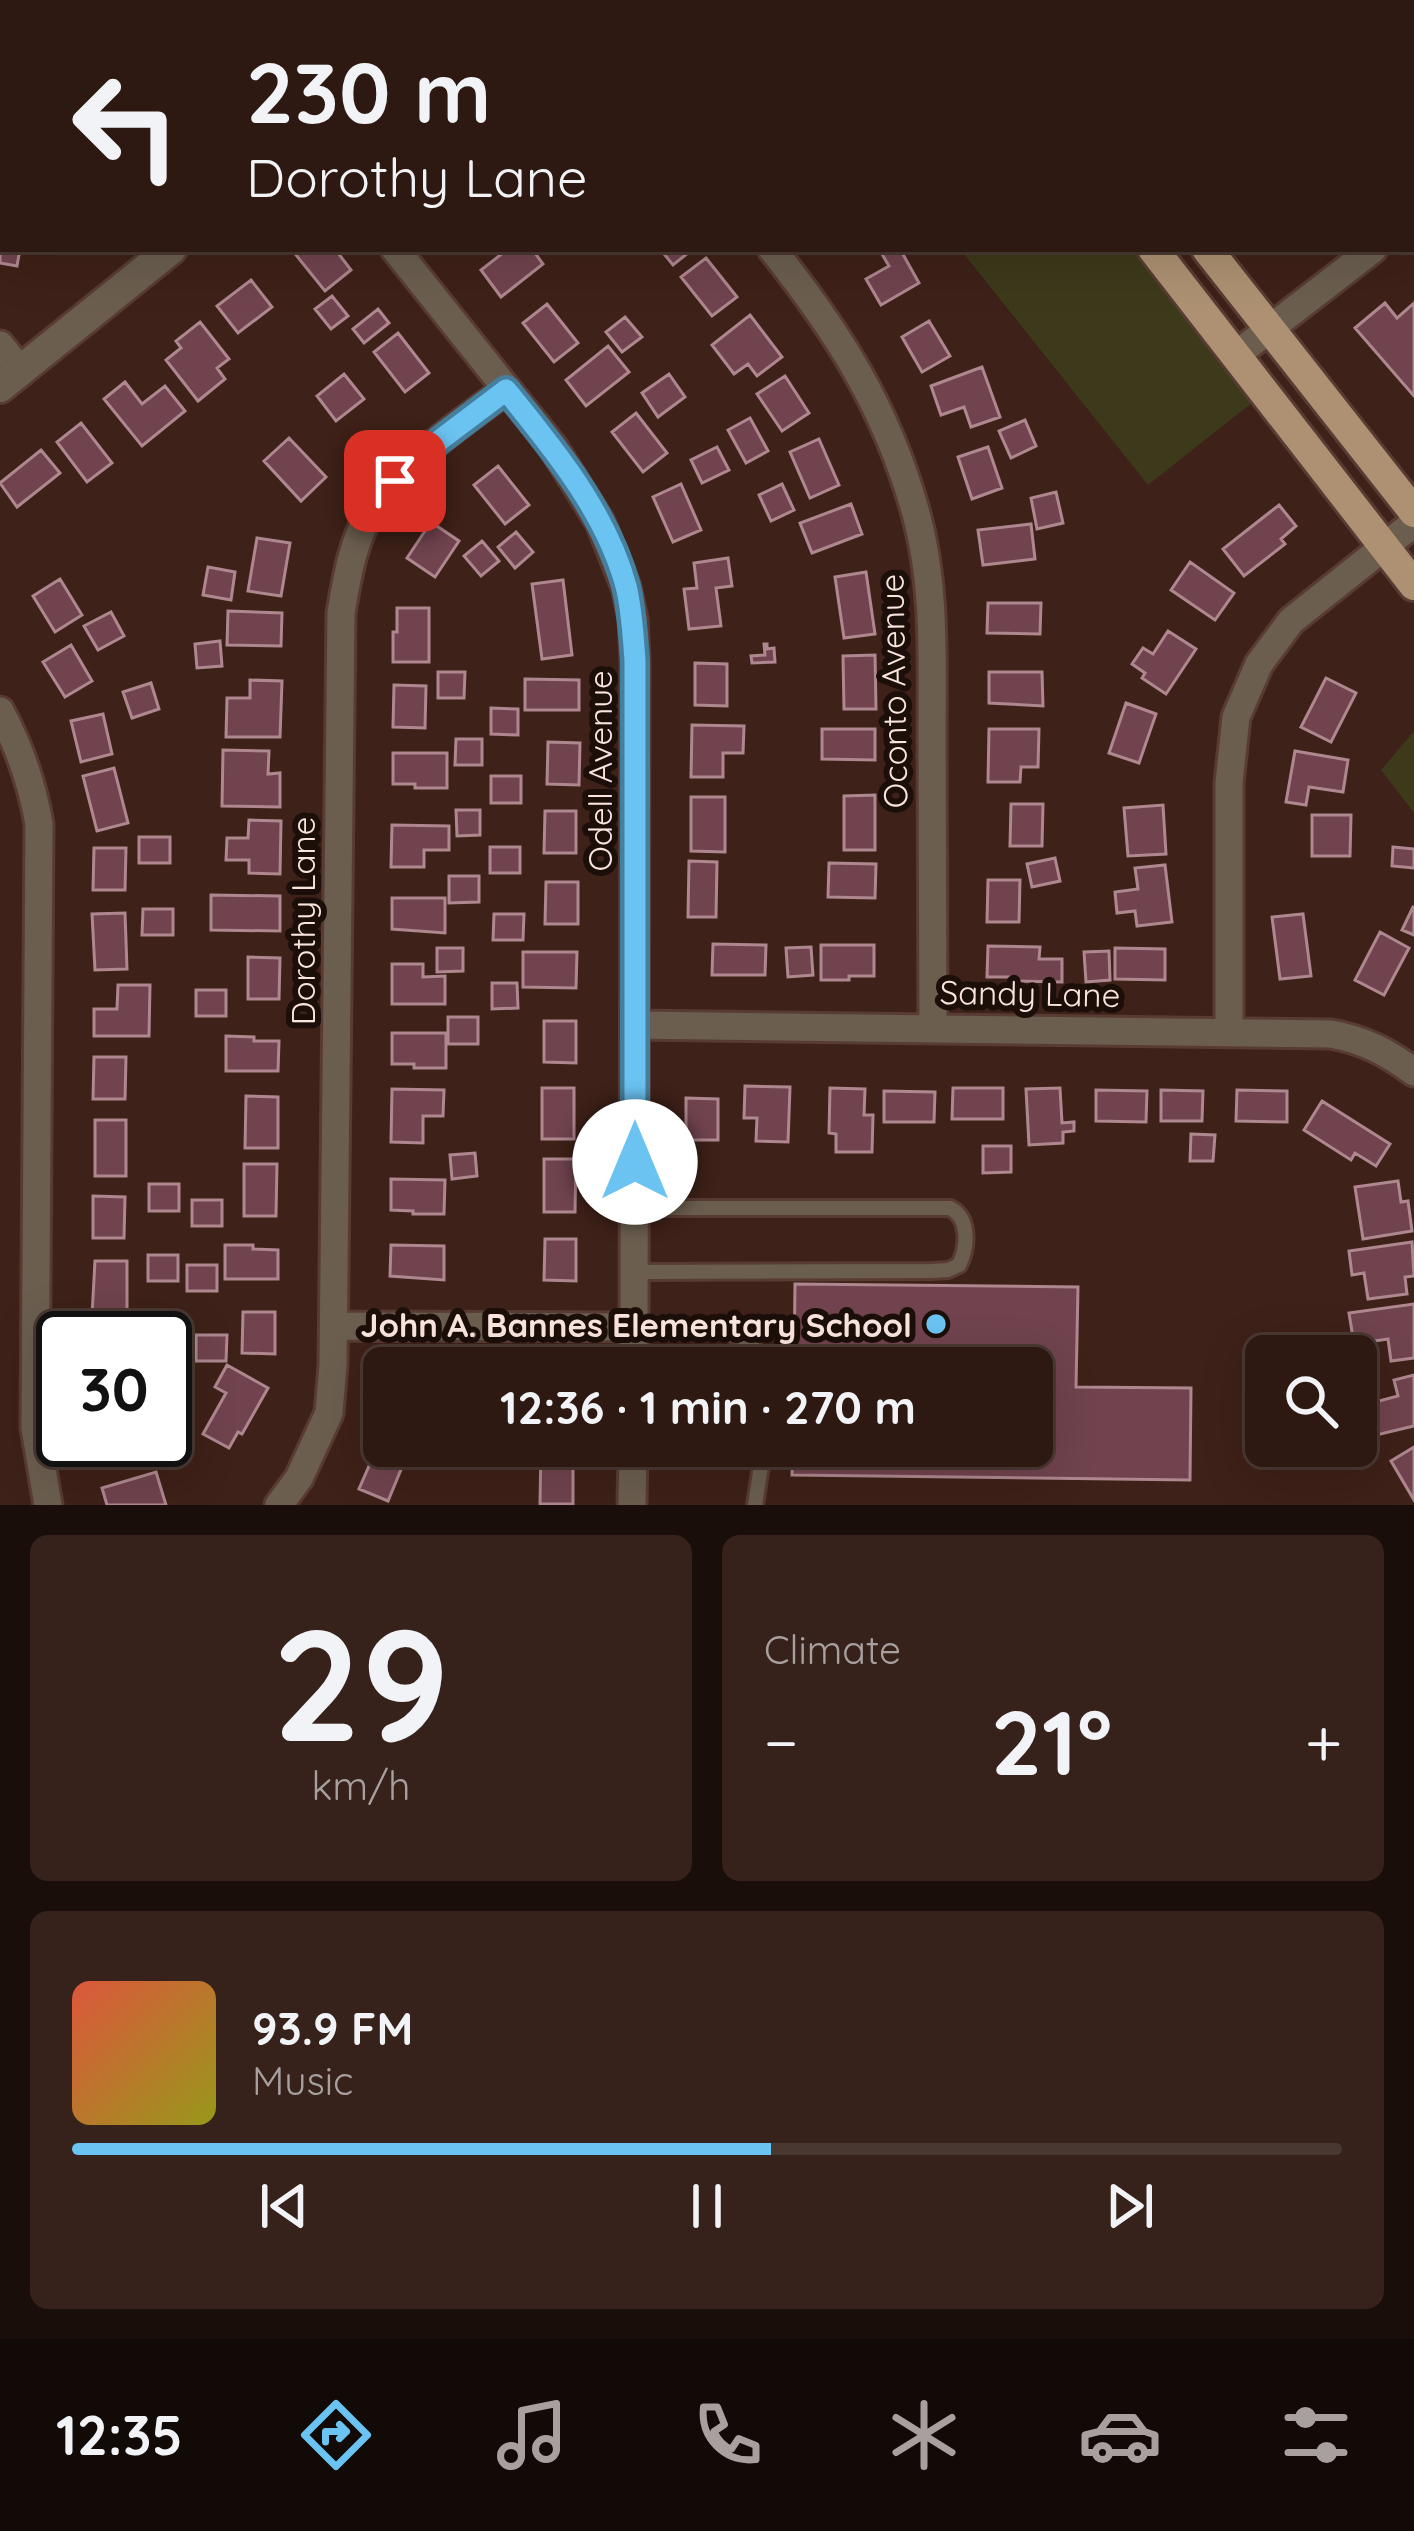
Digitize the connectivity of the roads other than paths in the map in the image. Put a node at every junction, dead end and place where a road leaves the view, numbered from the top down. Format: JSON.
{"nodes":[{"id":1,"x":167,"y":252,"type":"edge"},
{"id":2,"x":397,"y":252,"type":"edge"},
{"id":3,"x":774,"y":252,"type":"edge"},
{"id":4,"x":1155,"y":252,"type":"edge"},
{"id":5,"x":1209,"y":252,"type":"edge"},
{"id":6,"x":1369,"y":252,"type":"edge"},
{"id":7,"x":1269,"y":327,"type":"junction"},
{"id":8,"x":0,"y":345,"type":"edge"},
{"id":9,"x":1236,"y":355,"type":"junction"},
{"id":10,"x":10,"y":379,"type":"edge"},
{"id":11,"x":506,"y":390,"type":"junction"},
{"id":12,"x":1414,"y":512,"type":"edge"},
{"id":13,"x":1414,"y":523,"type":"edge"},
{"id":14,"x":1384,"y":547,"type":"junction"},
{"id":15,"x":1414,"y":585,"type":"edge"},
{"id":16,"x":0,"y":710,"type":"edge"},
{"id":17,"x":636,"y":1025,"type":"junction"},
{"id":18,"x":933,"y":1028,"type":"junction"},
{"id":19,"x":1229,"y":1031,"type":"junction"},
{"id":20,"x":1414,"y":1072,"type":"edge"},
{"id":21,"x":635,"y":1208,"type":"junction"},
{"id":22,"x":635,"y":1272,"type":"junction"},
{"id":23,"x":335,"y":1326,"type":"junction"},
{"id":24,"x":635,"y":1327,"type":"junction"},
{"id":25,"x":635,"y":1347,"type":"edge"},
{"id":26,"x":754,"y":1347,"type":"edge"},
{"id":27,"x":633,"y":1467,"type":"edge"},
{"id":28,"x":761,"y":1467,"type":"edge"},
{"id":29,"x":48,"y":1505,"type":"edge"},
{"id":30,"x":279,"y":1505,"type":"edge"},
{"id":31,"x":632,"y":1505,"type":"edge"},
{"id":32,"x":755,"y":1505,"type":"edge"}],
"edges":[{"from":1,"to":10,"type":"street"},
{"from":2,"to":11,"type":"street","name":"Odell Avenue"},
{"from":3,"to":18,"type":"street","name":"Oconto Avenue"},
{"from":4,"to":9,"type":"main road"},
{"from":5,"to":7,"type":"main road"},
{"from":6,"to":7,"type":"street"},
{"from":7,"to":9,"type":"street"},
{"from":7,"to":12,"type":"main road"},
{"from":8,"to":10,"type":"street"},
{"from":9,"to":14,"type":"main road"},
{"from":11,"to":17,"type":"street","name":"Odell Avenue"},
{"from":11,"to":23,"type":"street","name":"Dorothy Lane"},
{"from":13,"to":14,"type":"street"},
{"from":14,"to":15,"type":"main road"},
{"from":14,"to":19,"type":"street"},
{"from":16,"to":29,"type":"street"},
{"from":17,"to":18,"type":"street","name":"Sandy Lane"},
{"from":17,"to":21,"type":"street","name":"Odell Avenue"},
{"from":18,"to":19,"type":"street","name":"Sandy Lane"},
{"from":19,"to":20,"type":"street","name":"Sandy Lane"},
{"from":21,"to":22,"type":"street","name":"Odell Avenue"},
{"from":21,"to":22,"type":"lane"},
{"from":22,"to":24,"type":"street","name":"Odell Avenue"},
{"from":23,"to":24,"type":"street"},
{"from":23,"to":30,"type":"street","name":"Dorothy Lane"},
{"from":24,"to":25,"type":"street","name":"Odell Avenue"},
{"from":24,"to":26,"type":"lane"},
{"from":27,"to":31,"type":"street"},
{"from":28,"to":32,"type":"lane"}]}
